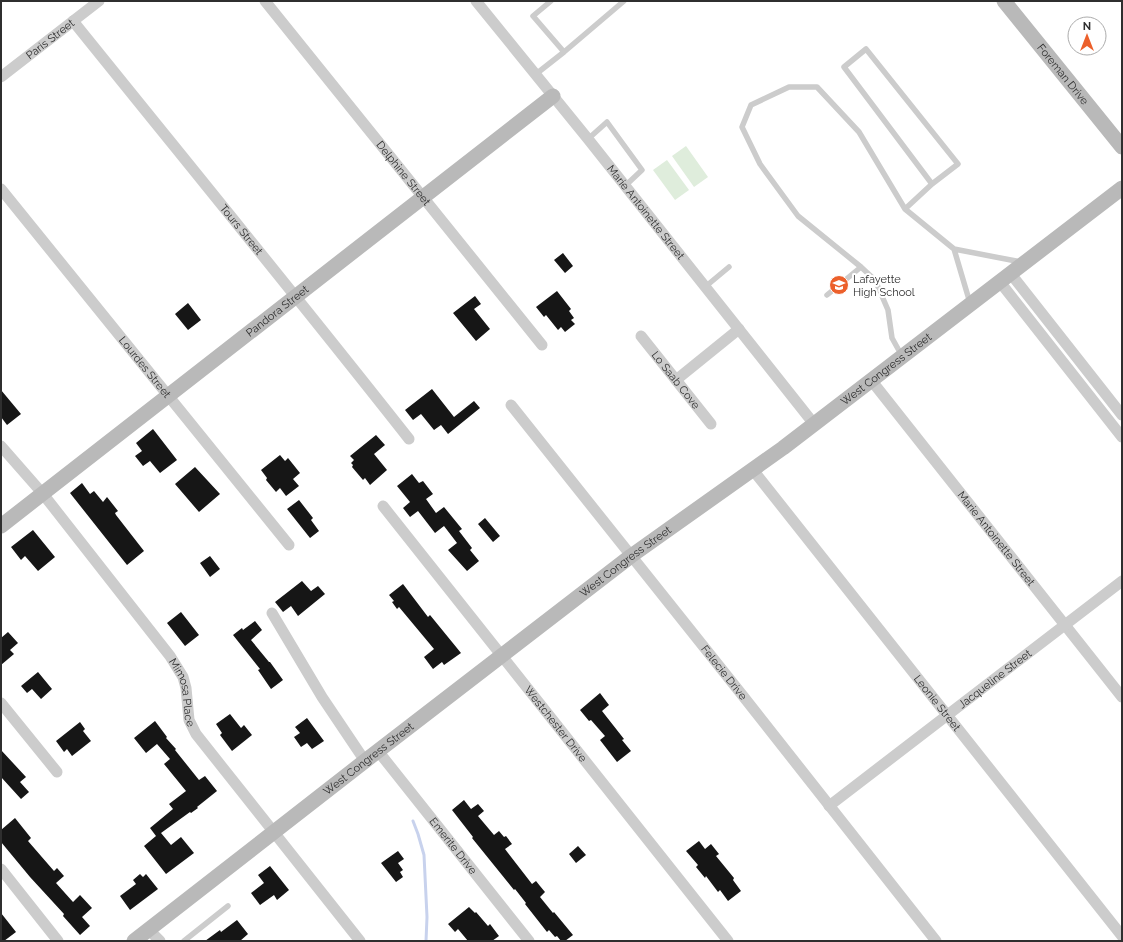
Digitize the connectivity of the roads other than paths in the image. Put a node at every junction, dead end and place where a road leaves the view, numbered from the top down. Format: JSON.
{"nodes":[{"id":1,"x":99,"y":1,"type":"edge"},
{"id":2,"x":265,"y":1,"type":"edge"},
{"id":3,"x":476,"y":1,"type":"edge"},
{"id":4,"x":551,"y":1,"type":"edge"},
{"id":5,"x":624,"y":1,"type":"edge"},
{"id":6,"x":1004,"y":1,"type":"edge"},
{"id":7,"x":73,"y":21,"type":"junction"},
{"id":8,"x":564,"y":52,"type":"junction"},
{"id":9,"x":536,"y":74,"type":"junction"},
{"id":10,"x":1,"y":77,"type":"edge"},
{"id":11,"x":553,"y":96,"type":"junction"},
{"id":12,"x":588,"y":139,"type":"junction"},
{"id":13,"x":1122,"y":147,"type":"edge"},
{"id":14,"x":932,"y":184,"type":"junction"},
{"id":15,"x":625,"y":186,"type":"junction"},
{"id":16,"x":1122,"y":188,"type":"edge"},
{"id":17,"x":1,"y":189,"type":"edge"},
{"id":18,"x":424,"y":197,"type":"junction"},
{"id":19,"x":904,"y":209,"type":"junction"},
{"id":20,"x":954,"y":249,"type":"junction"},
{"id":21,"x":1024,"y":263,"type":"junction"},
{"id":22,"x":729,"y":267,"type":"dead end"},
{"id":23,"x":860,"y":267,"type":"junction"},
{"id":24,"x":1005,"y":278,"type":"junction"},
{"id":25,"x":705,"y":287,"type":"junction"},
{"id":26,"x":827,"y":295,"type":"dead end"},
{"id":27,"x":297,"y":296,"type":"junction"},
{"id":28,"x":970,"y":304,"type":"junction"},
{"id":29,"x":739,"y":329,"type":"junction"},
{"id":30,"x":641,"y":336,"type":"dead end"},
{"id":31,"x":1063,"y":342,"type":"junction"},
{"id":32,"x":542,"y":346,"type":"dead end"},
{"id":33,"x":1053,"y":350,"type":"junction"},
{"id":34,"x":902,"y":356,"type":"junction"},
{"id":35,"x":1084,"y":368,"type":"junction"},
{"id":36,"x":1074,"y":376,"type":"junction"},
{"id":37,"x":676,"y":380,"type":"junction"},
{"id":38,"x":871,"y":380,"type":"junction"},
{"id":39,"x":168,"y":395,"type":"junction"},
{"id":40,"x":511,"y":405,"type":"dead end"},
{"id":41,"x":1122,"y":415,"type":"edge"},
{"id":42,"x":711,"y":424,"type":"dead end"},
{"id":43,"x":814,"y":424,"type":"junction"},
{"id":44,"x":1122,"y":437,"type":"edge"},
{"id":45,"x":409,"y":438,"type":"dead end"},
{"id":46,"x":1,"y":446,"type":"edge"},
{"id":47,"x":753,"y":470,"type":"junction"},
{"id":48,"x":43,"y":494,"type":"junction"},
{"id":49,"x":383,"y":506,"type":"dead end"},
{"id":50,"x":1,"y":526,"type":"edge"},
{"id":51,"x":288,"y":545,"type":"dead end"},
{"id":52,"x":631,"y":556,"type":"junction"},
{"id":53,"x":1122,"y":581,"type":"edge"},
{"id":54,"x":272,"y":613,"type":"dead end"},
{"id":55,"x":1065,"y":625,"type":"junction"},
{"id":56,"x":501,"y":656,"type":"junction"},
{"id":57,"x":1122,"y":697,"type":"edge"},
{"id":58,"x":1,"y":703,"type":"edge"},
{"id":59,"x":947,"y":716,"type":"junction"},
{"id":60,"x":378,"y":751,"type":"junction"},
{"id":61,"x":365,"y":761,"type":"junction"},
{"id":62,"x":57,"y":772,"type":"dead end"},
{"id":63,"x":829,"y":806,"type":"junction"},
{"id":64,"x":273,"y":832,"type":"junction"},
{"id":65,"x":1,"y":869,"type":"edge"},
{"id":66,"x":228,"y":906,"type":"dead end"},
{"id":67,"x":149,"y":930,"type":"junction"},
{"id":68,"x":1122,"y":936,"type":"edge"},
{"id":69,"x":58,"y":941,"type":"edge"},
{"id":70,"x":134,"y":941,"type":"edge"},
{"id":71,"x":160,"y":941,"type":"edge"},
{"id":72,"x":184,"y":941,"type":"edge"},
{"id":73,"x":360,"y":941,"type":"edge"},
{"id":74,"x":529,"y":941,"type":"edge"},
{"id":75,"x":728,"y":941,"type":"edge"},
{"id":76,"x":936,"y":941,"type":"edge"}],
"edges":[{"from":1,"to":7,"type":"street","name":"Paris Street"},
{"from":2,"to":18,"type":"street","name":"Delphine Street"},
{"from":3,"to":9,"type":"street","name":"Marie Antoinette Street"},
{"from":4,"to":8,"type":"lane"},
{"from":5,"to":8,"type":"lane"},
{"from":6,"to":13,"type":"main road","name":"Foreman Drive"},
{"from":7,"to":10,"type":"street","name":"Paris Street"},
{"from":7,"to":27,"type":"street","name":"Tours Street"},
{"from":8,"to":9,"type":"lane"},
{"from":9,"to":11,"type":"street","name":"Marie Antoinette Street"},
{"from":11,"to":12,"type":"street","name":"Marie Antoinette Street"},
{"from":11,"to":18,"type":"main road","name":"Pandora Street"},
{"from":12,"to":15,"type":"street","name":"Marie Antoinette Street"},
{"from":12,"to":15,"type":"lane"},
{"from":14,"to":14,"type":"lane"},
{"from":14,"to":19,"type":"lane"},
{"from":15,"to":25,"type":"street","name":"Marie Antoinette Street"},
{"from":16,"to":21,"type":"main road","name":"West Congress Street"},
{"from":17,"to":39,"type":"street","name":"Lourdes Street"},
{"from":18,"to":27,"type":"main road","name":"Pandora Street"},
{"from":18,"to":32,"type":"street","name":"Delphine Street"},
{"from":19,"to":20,"type":"lane"},
{"from":19,"to":23,"type":"lane"},
{"from":20,"to":21,"type":"lane"},
{"from":20,"to":28,"type":"lane"},
{"from":21,"to":24,"type":"main road","name":"West Congress Street"},
{"from":22,"to":25,"type":"lane"},
{"from":23,"to":26,"type":"lane"},
{"from":23,"to":34,"type":"lane"},
{"from":24,"to":28,"type":"main road","name":"West Congress Street"},
{"from":24,"to":31,"type":"street"},
{"from":24,"to":33,"type":"street"},
{"from":25,"to":29,"type":"street","name":"Marie Antoinette Street"},
{"from":27,"to":39,"type":"main road","name":"Pandora Street"},
{"from":27,"to":45,"type":"street","name":"Tours Street"},
{"from":28,"to":34,"type":"main road","name":"West Congress Street"},
{"from":29,"to":37,"type":"street"},
{"from":29,"to":43,"type":"street","name":"Marie Antoinette Street"},
{"from":30,"to":37,"type":"street","name":"Lo Saab Cove"},
{"from":31,"to":33,"type":"street"},
{"from":31,"to":35,"type":"street"},
{"from":33,"to":36,"type":"street"},
{"from":34,"to":38,"type":"main road","name":"West Congress Street"},
{"from":35,"to":36,"type":"street"},
{"from":35,"to":41,"type":"street"},
{"from":36,"to":44,"type":"street"},
{"from":37,"to":42,"type":"street","name":"Lo Saab Cove"},
{"from":38,"to":43,"type":"main road","name":"West Congress Street"},
{"from":38,"to":55,"type":"street","name":"Marie Antoinette Street"},
{"from":39,"to":48,"type":"main road","name":"Pandora Street"},
{"from":39,"to":51,"type":"street","name":"Lourdes Street"},
{"from":40,"to":52,"type":"street","name":"Felecie Drive"},
{"from":43,"to":47,"type":"main road","name":"West Congress Street"},
{"from":46,"to":48,"type":"street","name":"Mimosa Place"},
{"from":47,"to":52,"type":"main road","name":"West Congress Street"},
{"from":47,"to":59,"type":"street","name":"Leonie Street"},
{"from":48,"to":50,"type":"main road","name":"Pandora Street"},
{"from":48,"to":64,"type":"street","name":"Mimosa Place"},
{"from":49,"to":56,"type":"street","name":"Westchester Drive"},
{"from":52,"to":56,"type":"main road","name":"West Congress Street"},
{"from":52,"to":63,"type":"street","name":"Felecie Drive"},
{"from":53,"to":55,"type":"street","name":"Jacqueline Street"},
{"from":54,"to":61,"type":"street"},
{"from":55,"to":57,"type":"street","name":"Marie Antoinette Street"},
{"from":55,"to":59,"type":"street","name":"Jacqueline Street"},
{"from":56,"to":60,"type":"main road","name":"West Congress Street"},
{"from":56,"to":75,"type":"street","name":"Westchester Drive"},
{"from":58,"to":62,"type":"street"},
{"from":59,"to":63,"type":"street","name":"Jacqueline Street"},
{"from":59,"to":68,"type":"street","name":"Leonie Street"},
{"from":60,"to":61,"type":"main road","name":"West Congress Street"},
{"from":60,"to":74,"type":"street","name":"Emerite Drive"},
{"from":61,"to":64,"type":"main road","name":"West Congress Street"},
{"from":63,"to":76,"type":"street","name":"Felecie Drive"},
{"from":64,"to":67,"type":"main road","name":"West Congress Street"},
{"from":64,"to":73,"type":"street","name":"Mimosa Place"},
{"from":65,"to":69,"type":"street"},
{"from":66,"to":72,"type":"lane"},
{"from":67,"to":70,"type":"main road","name":"West Congress Street"},
{"from":67,"to":71,"type":"street"}]}
